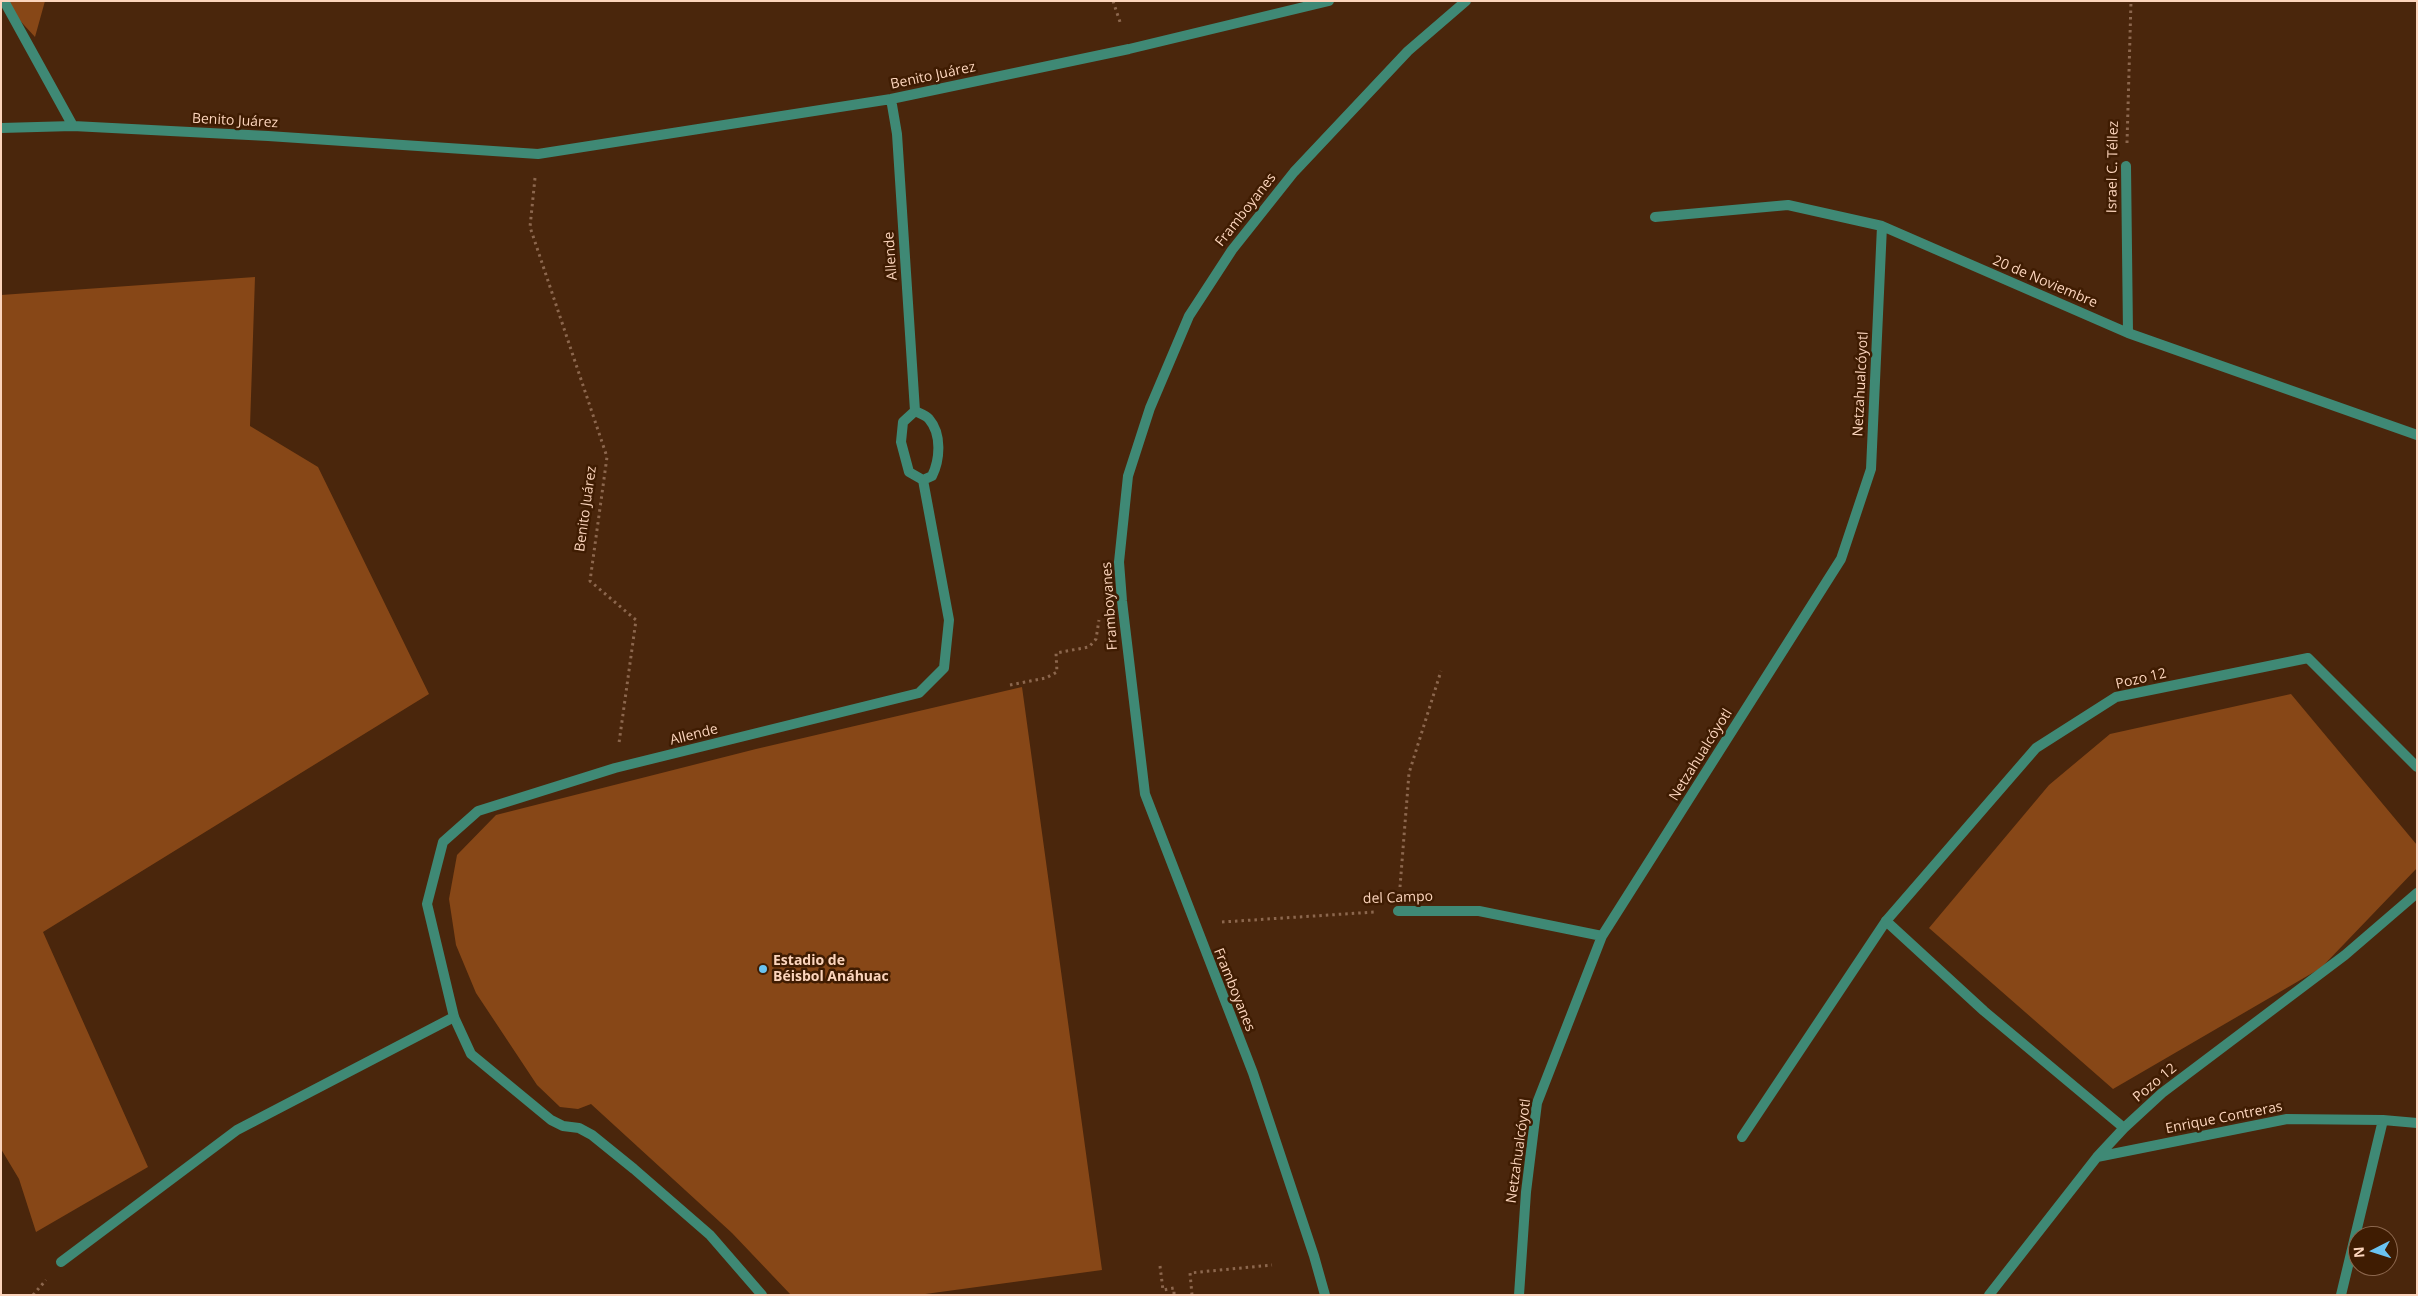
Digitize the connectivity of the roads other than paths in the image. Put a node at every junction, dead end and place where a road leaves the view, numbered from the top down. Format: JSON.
{"nodes":[{"id":1,"x":4,"y":1,"type":"edge"},
{"id":2,"x":1329,"y":1,"type":"edge"},
{"id":3,"x":1466,"y":1,"type":"edge"},
{"id":4,"x":891,"y":99,"type":"junction"},
{"id":5,"x":73,"y":126,"type":"junction"},
{"id":6,"x":1,"y":128,"type":"edge"},
{"id":7,"x":2126,"y":166,"type":"road end"},
{"id":8,"x":1655,"y":217,"type":"dead end"},
{"id":9,"x":1882,"y":226,"type":"junction"},
{"id":10,"x":2128,"y":333,"type":"junction"},
{"id":11,"x":915,"y":411,"type":"junction"},
{"id":12,"x":2417,"y":435,"type":"edge"},
{"id":13,"x":922,"y":480,"type":"junction"},
{"id":14,"x":2417,"y":767,"type":"edge"},
{"id":15,"x":2417,"y":894,"type":"edge"},
{"id":16,"x":1398,"y":911,"type":"road end"},
{"id":17,"x":1886,"y":921,"type":"junction"},
{"id":18,"x":1602,"y":936,"type":"junction"},
{"id":19,"x":454,"y":1017,"type":"junction"},
{"id":20,"x":2383,"y":1120,"type":"junction"},
{"id":21,"x":2417,"y":1123,"type":"edge"},
{"id":22,"x":2124,"y":1128,"type":"junction"},
{"id":23,"x":1742,"y":1137,"type":"dead end"},
{"id":24,"x":2097,"y":1158,"type":"junction"},
{"id":25,"x":61,"y":1262,"type":"dead end"},
{"id":26,"x":762,"y":1295,"type":"edge"},
{"id":27,"x":1325,"y":1295,"type":"edge"},
{"id":28,"x":1519,"y":1295,"type":"edge"},
{"id":29,"x":1989,"y":1295,"type":"edge"},
{"id":30,"x":2341,"y":1295,"type":"edge"}],
"edges":[{"from":1,"to":5,"type":"street"},
{"from":2,"to":4,"type":"street","name":"Benito Juárez"},
{"from":3,"to":27,"type":"street","name":"Framboyanes"},
{"from":4,"to":5,"type":"street","name":"Benito Juárez"},
{"from":4,"to":11,"type":"street","name":"Allende"},
{"from":5,"to":6,"type":"street","name":"Benito Juárez"},
{"from":7,"to":10,"type":"street","name":"Israel C. Téllez"},
{"from":8,"to":9,"type":"street","name":"20 de Noviembre"},
{"from":9,"to":10,"type":"street","name":"20 de Noviembre"},
{"from":9,"to":18,"type":"street","name":"Netzahualcóyotl"},
{"from":10,"to":12,"type":"street","name":"20 de Noviembre"},
{"from":11,"to":13,"type":"street"},
{"from":11,"to":13,"type":"street"},
{"from":13,"to":19,"type":"street","name":"Allende"},
{"from":14,"to":17,"type":"street","name":"Pozo 12"},
{"from":15,"to":22,"type":"street","name":"Pozo 12"},
{"from":16,"to":18,"type":"street","name":"del Campo"},
{"from":17,"to":22,"type":"street"},
{"from":17,"to":23,"type":"street","name":"Pozo 12"},
{"from":18,"to":28,"type":"street","name":"Netzahualcóyotl"},
{"from":19,"to":25,"type":"street"},
{"from":19,"to":26,"type":"street","name":"Allende"},
{"from":20,"to":21,"type":"street","name":"Enrique Contreras"},
{"from":20,"to":24,"type":"street","name":"Enrique Contreras"},
{"from":20,"to":30,"type":"street"},
{"from":22,"to":24,"type":"street","name":"Pozo 12"},
{"from":24,"to":29,"type":"street","name":"Pozo 12"}]}
